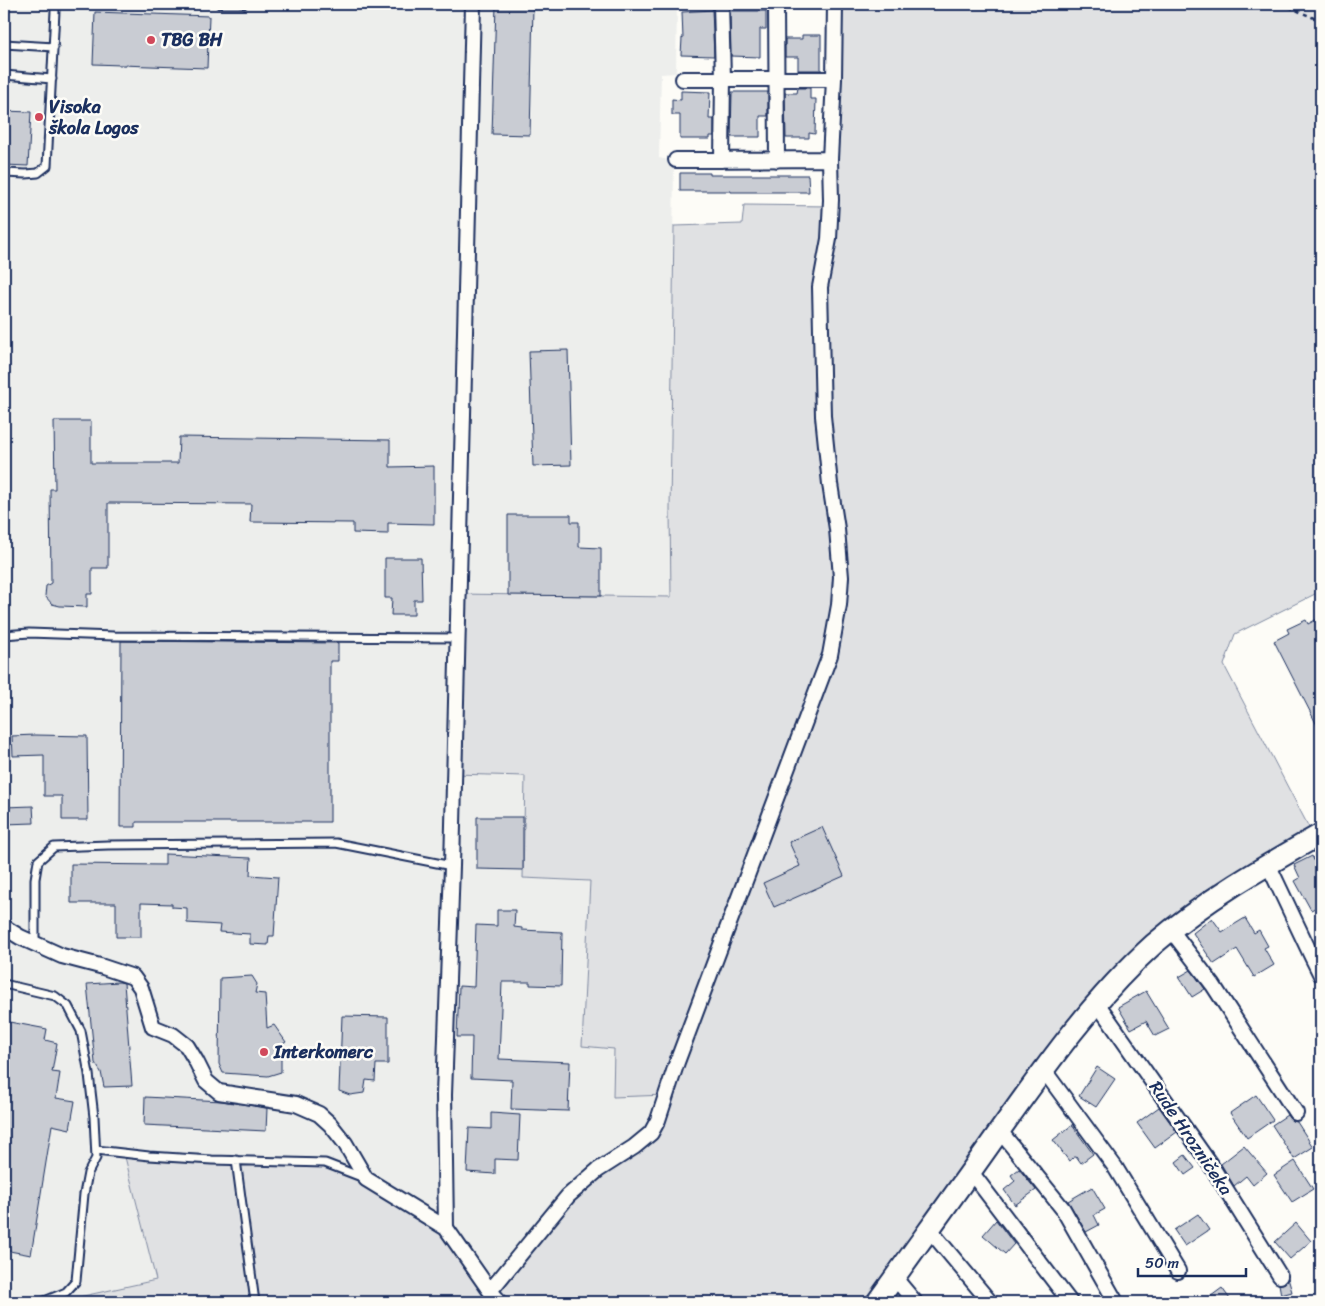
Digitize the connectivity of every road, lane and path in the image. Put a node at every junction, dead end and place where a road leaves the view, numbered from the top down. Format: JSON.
{"nodes":[{"id":1,"x":54,"y":4,"type":"edge"},
{"id":2,"x":220,"y":4,"type":"edge"},
{"id":3,"x":243,"y":4,"type":"edge"},
{"id":4,"x":474,"y":4,"type":"edge"},
{"id":5,"x":721,"y":4,"type":"edge"},
{"id":6,"x":776,"y":4,"type":"edge"},
{"id":7,"x":835,"y":4,"type":"edge"},
{"id":8,"x":1282,"y":4,"type":"edge"},
{"id":9,"x":1321,"y":21,"type":"edge"},
{"id":10,"x":4,"y":44,"type":"edge"},
{"id":11,"x":54,"y":47,"type":"junction"},
{"id":12,"x":4,"y":76,"type":"edge"},
{"id":13,"x":723,"y":78,"type":"junction"},
{"id":14,"x":52,"y":79,"type":"junction"},
{"id":15,"x":683,"y":79,"type":"dead end"},
{"id":16,"x":777,"y":79,"type":"junction"},
{"id":17,"x":834,"y":79,"type":"junction"},
{"id":18,"x":830,"y":159,"type":"junction"},
{"id":19,"x":676,"y":160,"type":"dead end"},
{"id":20,"x":722,"y":160,"type":"junction"},
{"id":21,"x":777,"y":160,"type":"junction"},
{"id":22,"x":4,"y":173,"type":"edge"},
{"id":23,"x":4,"y":635,"type":"edge"},
{"id":24,"x":457,"y":638,"type":"junction"},
{"id":25,"x":1321,"y":834,"type":"edge"},
{"id":26,"x":1268,"y":864,"type":"junction"},
{"id":27,"x":452,"y":866,"type":"junction"},
{"id":28,"x":4,"y":927,"type":"edge"},
{"id":29,"x":1171,"y":930,"type":"junction"},
{"id":30,"x":35,"y":944,"type":"junction"},
{"id":31,"x":1321,"y":975,"type":"edge"},
{"id":32,"x":4,"y":984,"type":"edge"},
{"id":33,"x":1097,"y":1003,"type":"junction"},
{"id":34,"x":1043,"y":1070,"type":"junction"},
{"id":35,"x":1296,"y":1113,"type":"dead end"},
{"id":36,"x":1000,"y":1131,"type":"junction"},
{"id":37,"x":96,"y":1150,"type":"junction"},
{"id":38,"x":236,"y":1160,"type":"junction"},
{"id":39,"x":970,"y":1172,"type":"junction"},
{"id":40,"x":366,"y":1179,"type":"junction"},
{"id":41,"x":446,"y":1228,"type":"junction"},
{"id":42,"x":929,"y":1229,"type":"junction"},
{"id":43,"x":1178,"y":1271,"type":"dead end"},
{"id":44,"x":1280,"y":1276,"type":"dead end"},
{"id":45,"x":894,"y":1277,"type":"junction"},
{"id":46,"x":490,"y":1291,"type":"junction"},
{"id":47,"x":42,"y":1302,"type":"edge"},
{"id":48,"x":255,"y":1302,"type":"edge"},
{"id":49,"x":500,"y":1302,"type":"edge"},
{"id":50,"x":876,"y":1302,"type":"edge"},
{"id":51,"x":915,"y":1302,"type":"edge"},
{"id":52,"x":990,"y":1302,"type":"edge"},
{"id":53,"x":1070,"y":1302,"type":"edge"},
{"id":54,"x":1116,"y":1302,"type":"edge"}],
"edges":[{"from":1,"to":11,"type":"lane"},
{"from":2,"to":3,"type":"lane"},
{"from":4,"to":24,"type":"street"},
{"from":5,"to":13,"type":"street"},
{"from":6,"to":16,"type":"street"},
{"from":7,"to":17,"type":"street"},
{"from":8,"to":9,"type":"path"},
{"from":10,"to":11,"type":"lane"},
{"from":11,"to":14,"type":"lane"},
{"from":12,"to":14,"type":"lane"},
{"from":13,"to":15,"type":"street"},
{"from":13,"to":16,"type":"street"},
{"from":13,"to":20,"type":"street"},
{"from":14,"to":22,"type":"lane"},
{"from":16,"to":17,"type":"street"},
{"from":16,"to":21,"type":"street"},
{"from":17,"to":18,"type":"street"},
{"from":18,"to":21,"type":"street"},
{"from":18,"to":46,"type":"street"},
{"from":19,"to":20,"type":"street"},
{"from":20,"to":21,"type":"street"},
{"from":23,"to":24,"type":"lane"},
{"from":24,"to":27,"type":"street"},
{"from":25,"to":26,"type":"street"},
{"from":26,"to":29,"type":"street"},
{"from":26,"to":31,"type":"street"},
{"from":27,"to":30,"type":"lane"},
{"from":27,"to":41,"type":"street"},
{"from":28,"to":30,"type":"street"},
{"from":29,"to":33,"type":"street"},
{"from":29,"to":35,"type":"street"},
{"from":30,"to":40,"type":"street"},
{"from":32,"to":37,"type":"lane"},
{"from":33,"to":34,"type":"street"},
{"from":33,"to":44,"type":"street","name":"Rude Hrozničeka"},
{"from":34,"to":36,"type":"street"},
{"from":34,"to":43,"type":"street"},
{"from":36,"to":39,"type":"street"},
{"from":36,"to":54,"type":"street"},
{"from":37,"to":38,"type":"lane"},
{"from":37,"to":47,"type":"lane"},
{"from":38,"to":40,"type":"lane"},
{"from":38,"to":48,"type":"lane"},
{"from":39,"to":42,"type":"street"},
{"from":39,"to":53,"type":"street"},
{"from":40,"to":41,"type":"street"},
{"from":41,"to":46,"type":"street"},
{"from":42,"to":45,"type":"street"},
{"from":42,"to":52,"type":"street"},
{"from":45,"to":50,"type":"street"},
{"from":45,"to":51,"type":"street"},
{"from":46,"to":49,"type":"street"}]}
